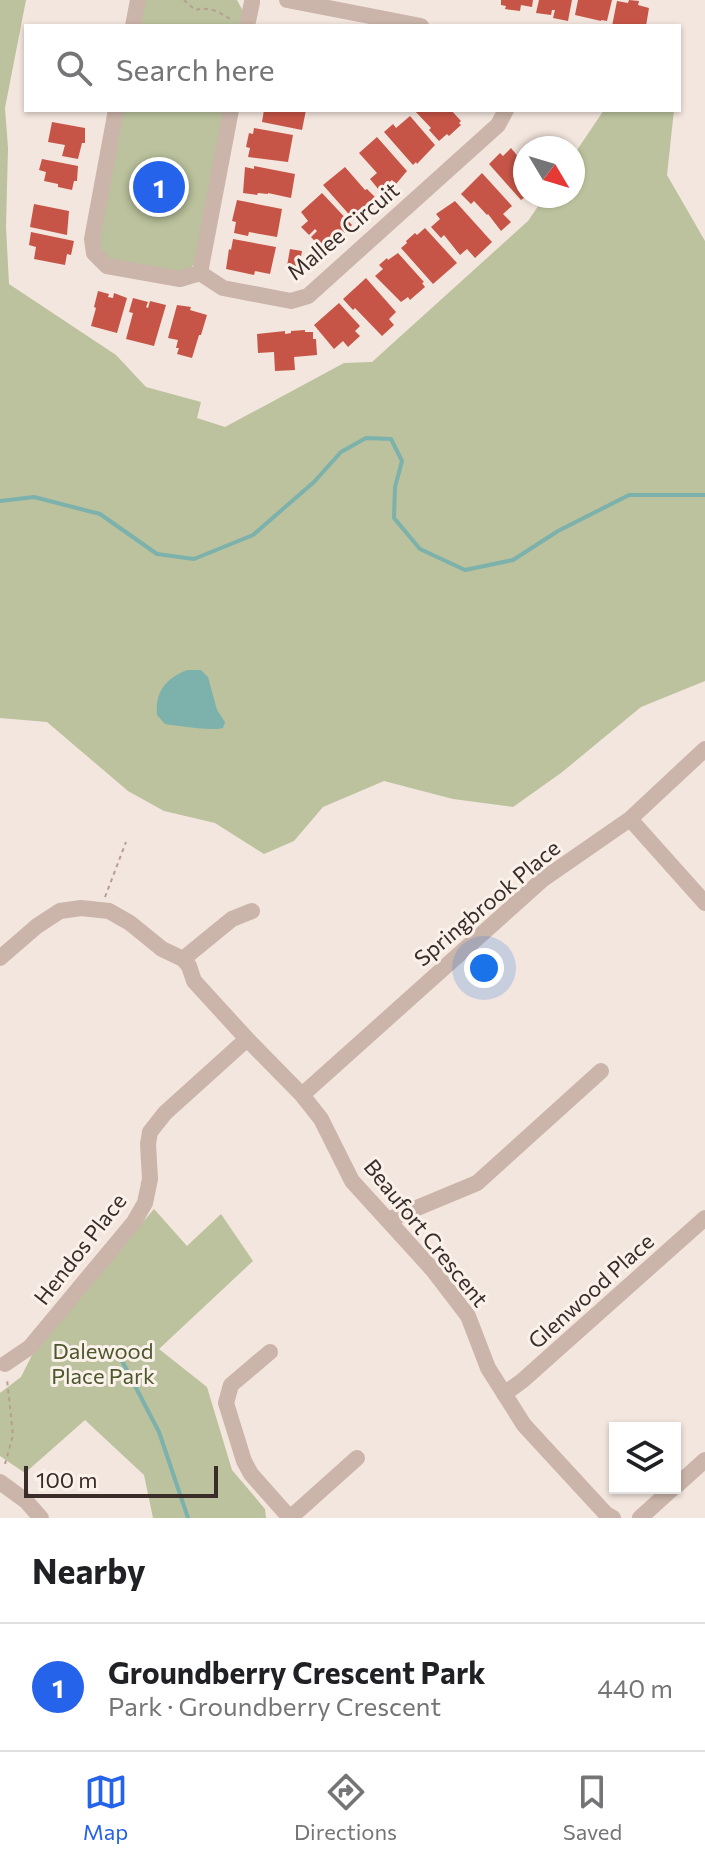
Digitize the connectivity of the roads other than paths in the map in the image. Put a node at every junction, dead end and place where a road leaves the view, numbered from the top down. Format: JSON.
{"nodes":[{"id":1,"x":138,"y":0,"type":"edge"},
{"id":2,"x":287,"y":0,"type":"edge"},
{"id":3,"x":253,"y":1,"type":"edge"},
{"id":4,"x":133,"y":24,"type":"edge"},
{"id":5,"x":247,"y":24,"type":"edge"},
{"id":6,"x":411,"y":24,"type":"edge"},
{"id":7,"x":116,"y":112,"type":"edge"},
{"id":8,"x":231,"y":112,"type":"edge"},
{"id":9,"x":505,"y":112,"type":"edge"},
{"id":10,"x":200,"y":273,"type":"junction"},
{"id":11,"x":705,"y":749,"type":"edge"},
{"id":12,"x":630,"y":819,"type":"junction"},
{"id":13,"x":705,"y":903,"type":"edge"},
{"id":14,"x":252,"y":911,"type":"dead end"},
{"id":15,"x":0,"y":958,"type":"edge"},
{"id":16,"x":183,"y":959,"type":"junction"},
{"id":17,"x":247,"y":1039,"type":"junction"},
{"id":18,"x":601,"y":1071,"type":"dead end"},
{"id":19,"x":302,"y":1095,"type":"junction"},
{"id":20,"x":705,"y":1218,"type":"edge"},
{"id":21,"x":388,"y":1220,"type":"junction"},
{"id":22,"x":270,"y":1352,"type":"dead end"},
{"id":23,"x":5,"y":1364,"type":"road end"},
{"id":24,"x":504,"y":1394,"type":"junction"},
{"id":25,"x":357,"y":1458,"type":"dead end"},
{"id":26,"x":705,"y":1460,"type":"edge"},
{"id":27,"x":681,"y":1481,"type":"edge"},
{"id":28,"x":0,"y":1482,"type":"edge"},
{"id":29,"x":666,"y":1494,"type":"edge"},
{"id":30,"x":41,"y":1518,"type":"edge"},
{"id":31,"x":290,"y":1518,"type":"edge"},
{"id":32,"x":613,"y":1518,"type":"edge"},
{"id":33,"x":640,"y":1518,"type":"edge"}],
"edges":[{"from":1,"to":4,"type":"street"},
{"from":2,"to":6,"type":"street"},
{"from":3,"to":5,"type":"street"},
{"from":7,"to":10,"type":"street"},
{"from":8,"to":10,"type":"street"},
{"from":9,"to":10,"type":"street","name":"Mallee Circuit"},
{"from":11,"to":12,"type":"street","name":"Springbrook Place"},
{"from":12,"to":13,"type":"street"},
{"from":12,"to":19,"type":"street","name":"Springbrook Place"},
{"from":14,"to":16,"type":"street"},
{"from":15,"to":16,"type":"street","name":"Beaufort Crescent"},
{"from":16,"to":17,"type":"street","name":"Beaufort Crescent"},
{"from":17,"to":19,"type":"street","name":"Beaufort Crescent"},
{"from":17,"to":23,"type":"street","name":"Hendos Place"},
{"from":18,"to":21,"type":"street"},
{"from":19,"to":21,"type":"street","name":"Beaufort Crescent"},
{"from":20,"to":24,"type":"street","name":"Glenwood Place"},
{"from":21,"to":24,"type":"street","name":"Beaufort Crescent"},
{"from":22,"to":31,"type":"street"},
{"from":24,"to":32,"type":"street","name":"Beaufort Crescent"},
{"from":25,"to":31,"type":"street"},
{"from":26,"to":27,"type":"street"},
{"from":28,"to":30,"type":"street"},
{"from":29,"to":33,"type":"street"}]}
